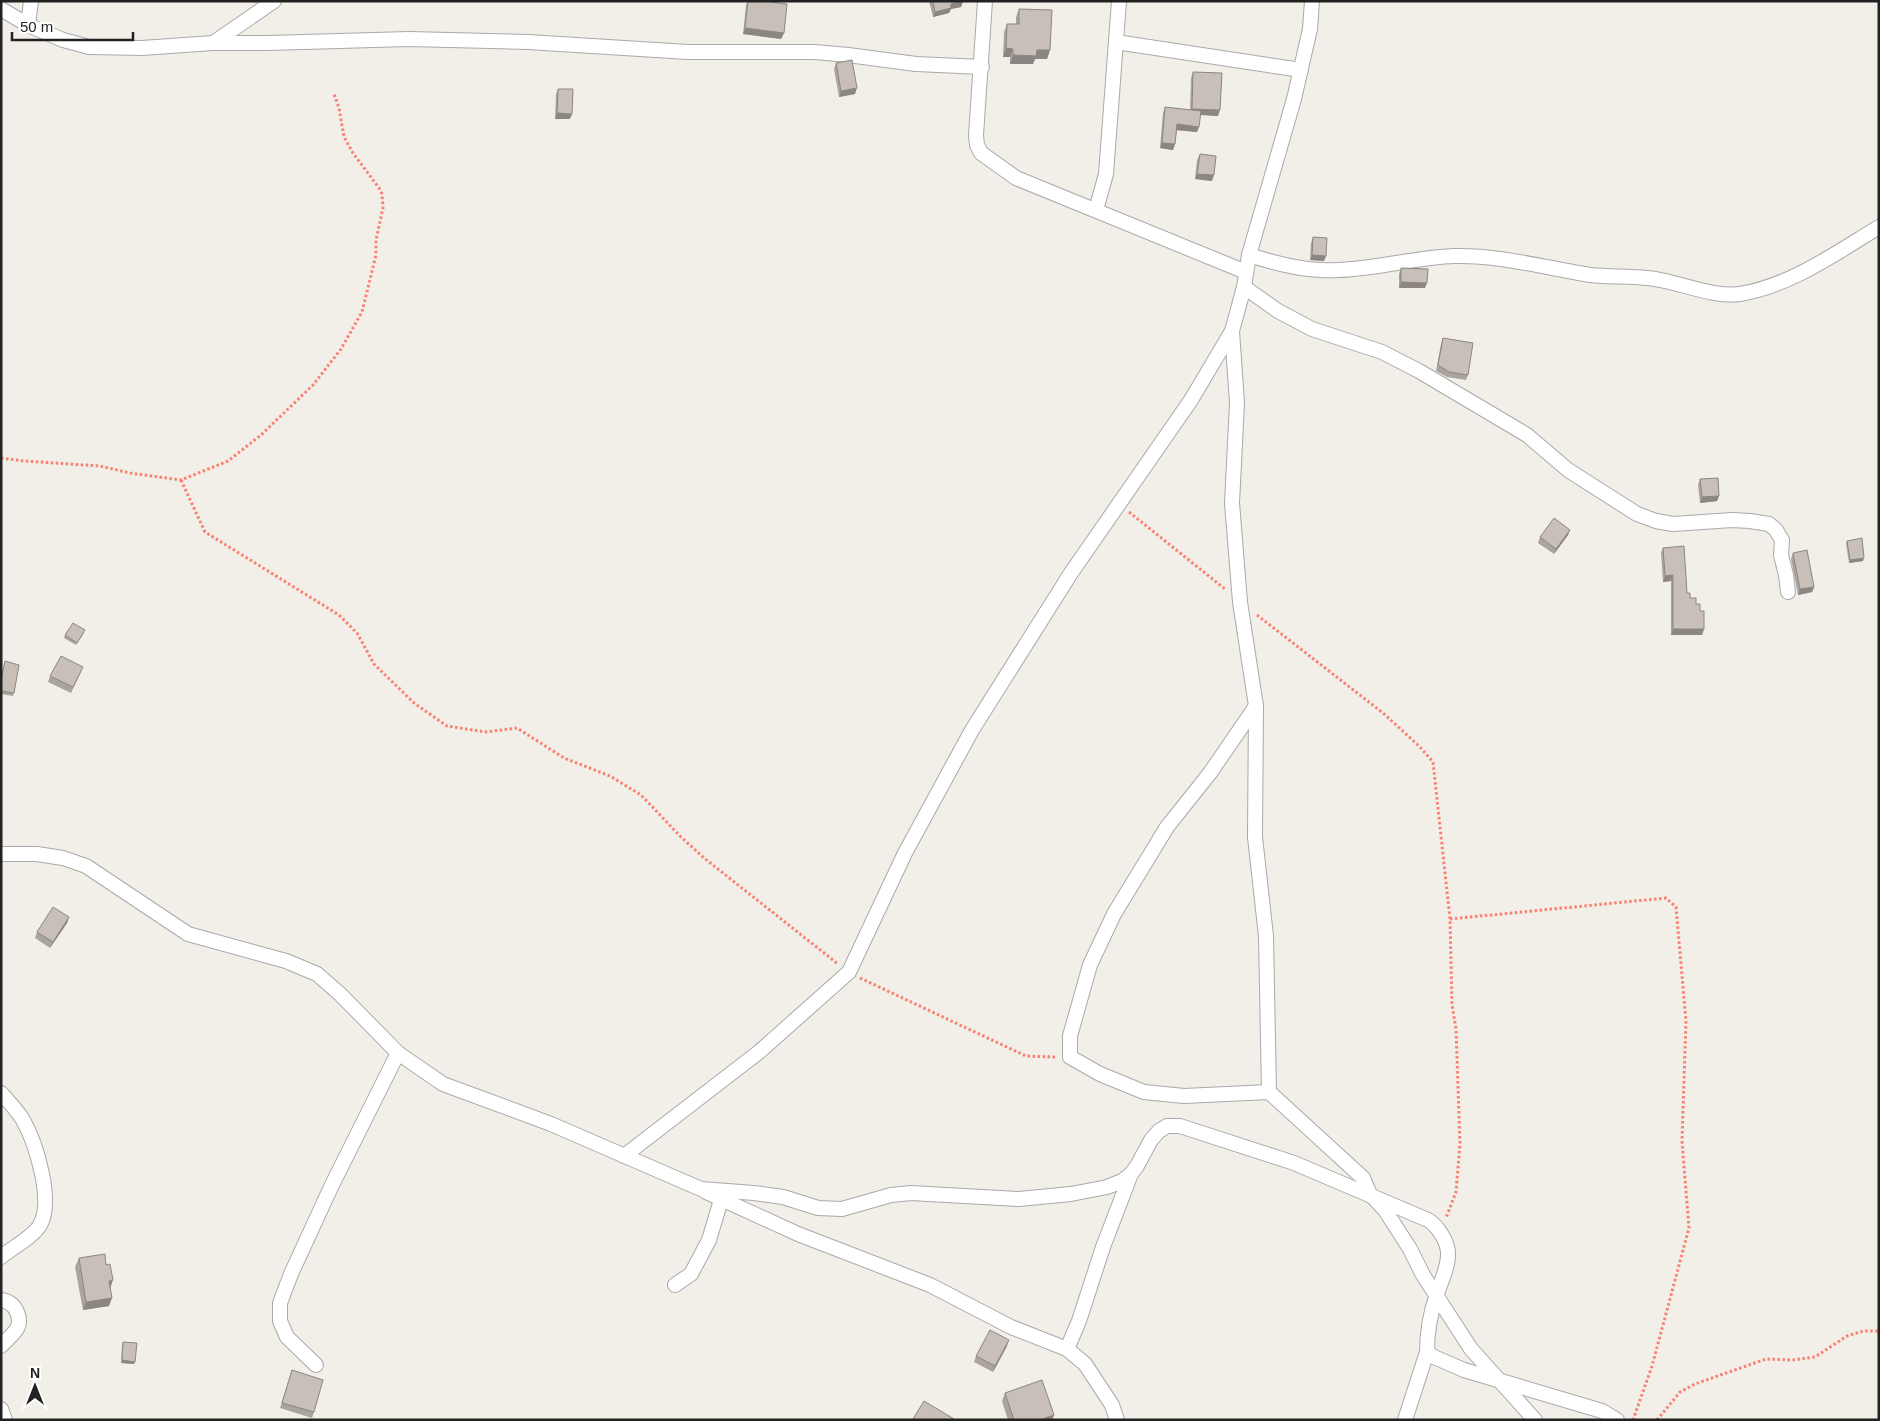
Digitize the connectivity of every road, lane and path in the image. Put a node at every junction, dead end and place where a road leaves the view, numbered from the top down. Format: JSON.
{"nodes":[{"id":1,"x":31,"y":1,"type":"edge"},
{"id":2,"x":274,"y":1,"type":"edge"},
{"id":3,"x":986,"y":1,"type":"edge"},
{"id":4,"x":1119,"y":1,"type":"edge"},
{"id":5,"x":1312,"y":1,"type":"edge"},
{"id":6,"x":1,"y":9,"type":"edge"},
{"id":7,"x":28,"y":25,"type":"junction"},
{"id":8,"x":1116,"y":42,"type":"junction"},
{"id":9,"x":213,"y":43,"type":"junction"},
{"id":10,"x":982,"y":67,"type":"junction"},
{"id":11,"x":1301,"y":70,"type":"junction"},
{"id":12,"x":334,"y":94,"type":"dead end"},
{"id":13,"x":1096,"y":210,"type":"junction"},
{"id":14,"x":1879,"y":227,"type":"edge"},
{"id":15,"x":1249,"y":255,"type":"junction"},
{"id":16,"x":1246,"y":272,"type":"junction"},
{"id":17,"x":1244,"y":287,"type":"junction"},
{"id":18,"x":1232,"y":331,"type":"junction"},
{"id":19,"x":1,"y":458,"type":"edge"},
{"id":20,"x":181,"y":480,"type":"junction"},
{"id":21,"x":1118,"y":504,"type":"junction"},
{"id":22,"x":1788,"y":592,"type":"dead end"},
{"id":23,"x":1240,"y":602,"type":"junction"},
{"id":24,"x":1256,"y":706,"type":"junction"},
{"id":25,"x":1,"y":854,"type":"edge"},
{"id":26,"x":1450,"y":919,"type":"junction"},
{"id":27,"x":848,"y":972,"type":"junction"},
{"id":28,"x":398,"y":1053,"type":"junction"},
{"id":29,"x":1070,"y":1057,"type":"junction"},
{"id":30,"x":1269,"y":1092,"type":"junction"},
{"id":31,"x":1,"y":1093,"type":"edge"},
{"id":32,"x":624,"y":1156,"type":"junction"},
{"id":33,"x":1131,"y":1174,"type":"junction"},
{"id":34,"x":701,"y":1189,"type":"junction"},
{"id":35,"x":1370,"y":1194,"type":"junction"},
{"id":36,"x":721,"y":1200,"type":"junction"},
{"id":37,"x":1440,"y":1231,"type":"junction"},
{"id":38,"x":1,"y":1257,"type":"edge"},
{"id":39,"x":675,"y":1285,"type":"dead end"},
{"id":40,"x":1436,"y":1296,"type":"junction"},
{"id":41,"x":1,"y":1300,"type":"edge"},
{"id":42,"x":1879,"y":1331,"type":"edge"},
{"id":43,"x":1,"y":1346,"type":"edge"},
{"id":44,"x":1067,"y":1348,"type":"junction"},
{"id":45,"x":1427,"y":1352,"type":"junction"},
{"id":46,"x":316,"y":1366,"type":"dead end"},
{"id":47,"x":1499,"y":1380,"type":"junction"},
{"id":48,"x":1,"y":1410,"type":"edge"},
{"id":49,"x":4,"y":1420,"type":"edge"},
{"id":50,"x":1117,"y":1420,"type":"edge"},
{"id":51,"x":1405,"y":1420,"type":"edge"},
{"id":52,"x":1535,"y":1420,"type":"edge"},
{"id":53,"x":1617,"y":1420,"type":"edge"},
{"id":54,"x":1633,"y":1420,"type":"edge"},
{"id":55,"x":1657,"y":1420,"type":"edge"}],
"edges":[{"from":1,"to":7,"type":"street"},
{"from":2,"to":9,"type":"street"},
{"from":3,"to":10,"type":"street"},
{"from":4,"to":8,"type":"street"},
{"from":5,"to":11,"type":"street"},
{"from":6,"to":7,"type":"street"},
{"from":7,"to":9,"type":"street"},
{"from":8,"to":11,"type":"street"},
{"from":8,"to":13,"type":"street"},
{"from":9,"to":10,"type":"street"},
{"from":10,"to":13,"type":"street"},
{"from":11,"to":15,"type":"street"},
{"from":12,"to":20,"type":"path"},
{"from":13,"to":16,"type":"street"},
{"from":14,"to":15,"type":"street"},
{"from":15,"to":16,"type":"street"},
{"from":16,"to":17,"type":"street"},
{"from":17,"to":18,"type":"street"},
{"from":17,"to":22,"type":"street"},
{"from":18,"to":21,"type":"street"},
{"from":18,"to":23,"type":"street"},
{"from":19,"to":20,"type":"path"},
{"from":20,"to":27,"type":"path"},
{"from":21,"to":23,"type":"path"},
{"from":21,"to":27,"type":"street"},
{"from":23,"to":24,"type":"street"},
{"from":23,"to":26,"type":"path"},
{"from":24,"to":29,"type":"street"},
{"from":24,"to":30,"type":"street"},
{"from":25,"to":28,"type":"street"},
{"from":26,"to":37,"type":"path"},
{"from":26,"to":54,"type":"path"},
{"from":27,"to":29,"type":"path"},
{"from":27,"to":32,"type":"street"},
{"from":28,"to":32,"type":"street"},
{"from":28,"to":46,"type":"street"},
{"from":29,"to":30,"type":"street"},
{"from":30,"to":35,"type":"street"},
{"from":31,"to":38,"type":"street"},
{"from":32,"to":34,"type":"street"},
{"from":33,"to":34,"type":"street"},
{"from":33,"to":35,"type":"street"},
{"from":33,"to":44,"type":"street"},
{"from":34,"to":36,"type":"street"},
{"from":35,"to":37,"type":"street"},
{"from":35,"to":40,"type":"street"},
{"from":36,"to":39,"type":"street"},
{"from":36,"to":44,"type":"street"},
{"from":37,"to":40,"type":"street"},
{"from":40,"to":45,"type":"street"},
{"from":40,"to":47,"type":"street"},
{"from":41,"to":43,"type":"street"},
{"from":42,"to":55,"type":"path"},
{"from":44,"to":50,"type":"street"},
{"from":45,"to":47,"type":"street"},
{"from":45,"to":51,"type":"street"},
{"from":47,"to":52,"type":"street"},
{"from":47,"to":53,"type":"street"},
{"from":48,"to":49,"type":"street"}]}
